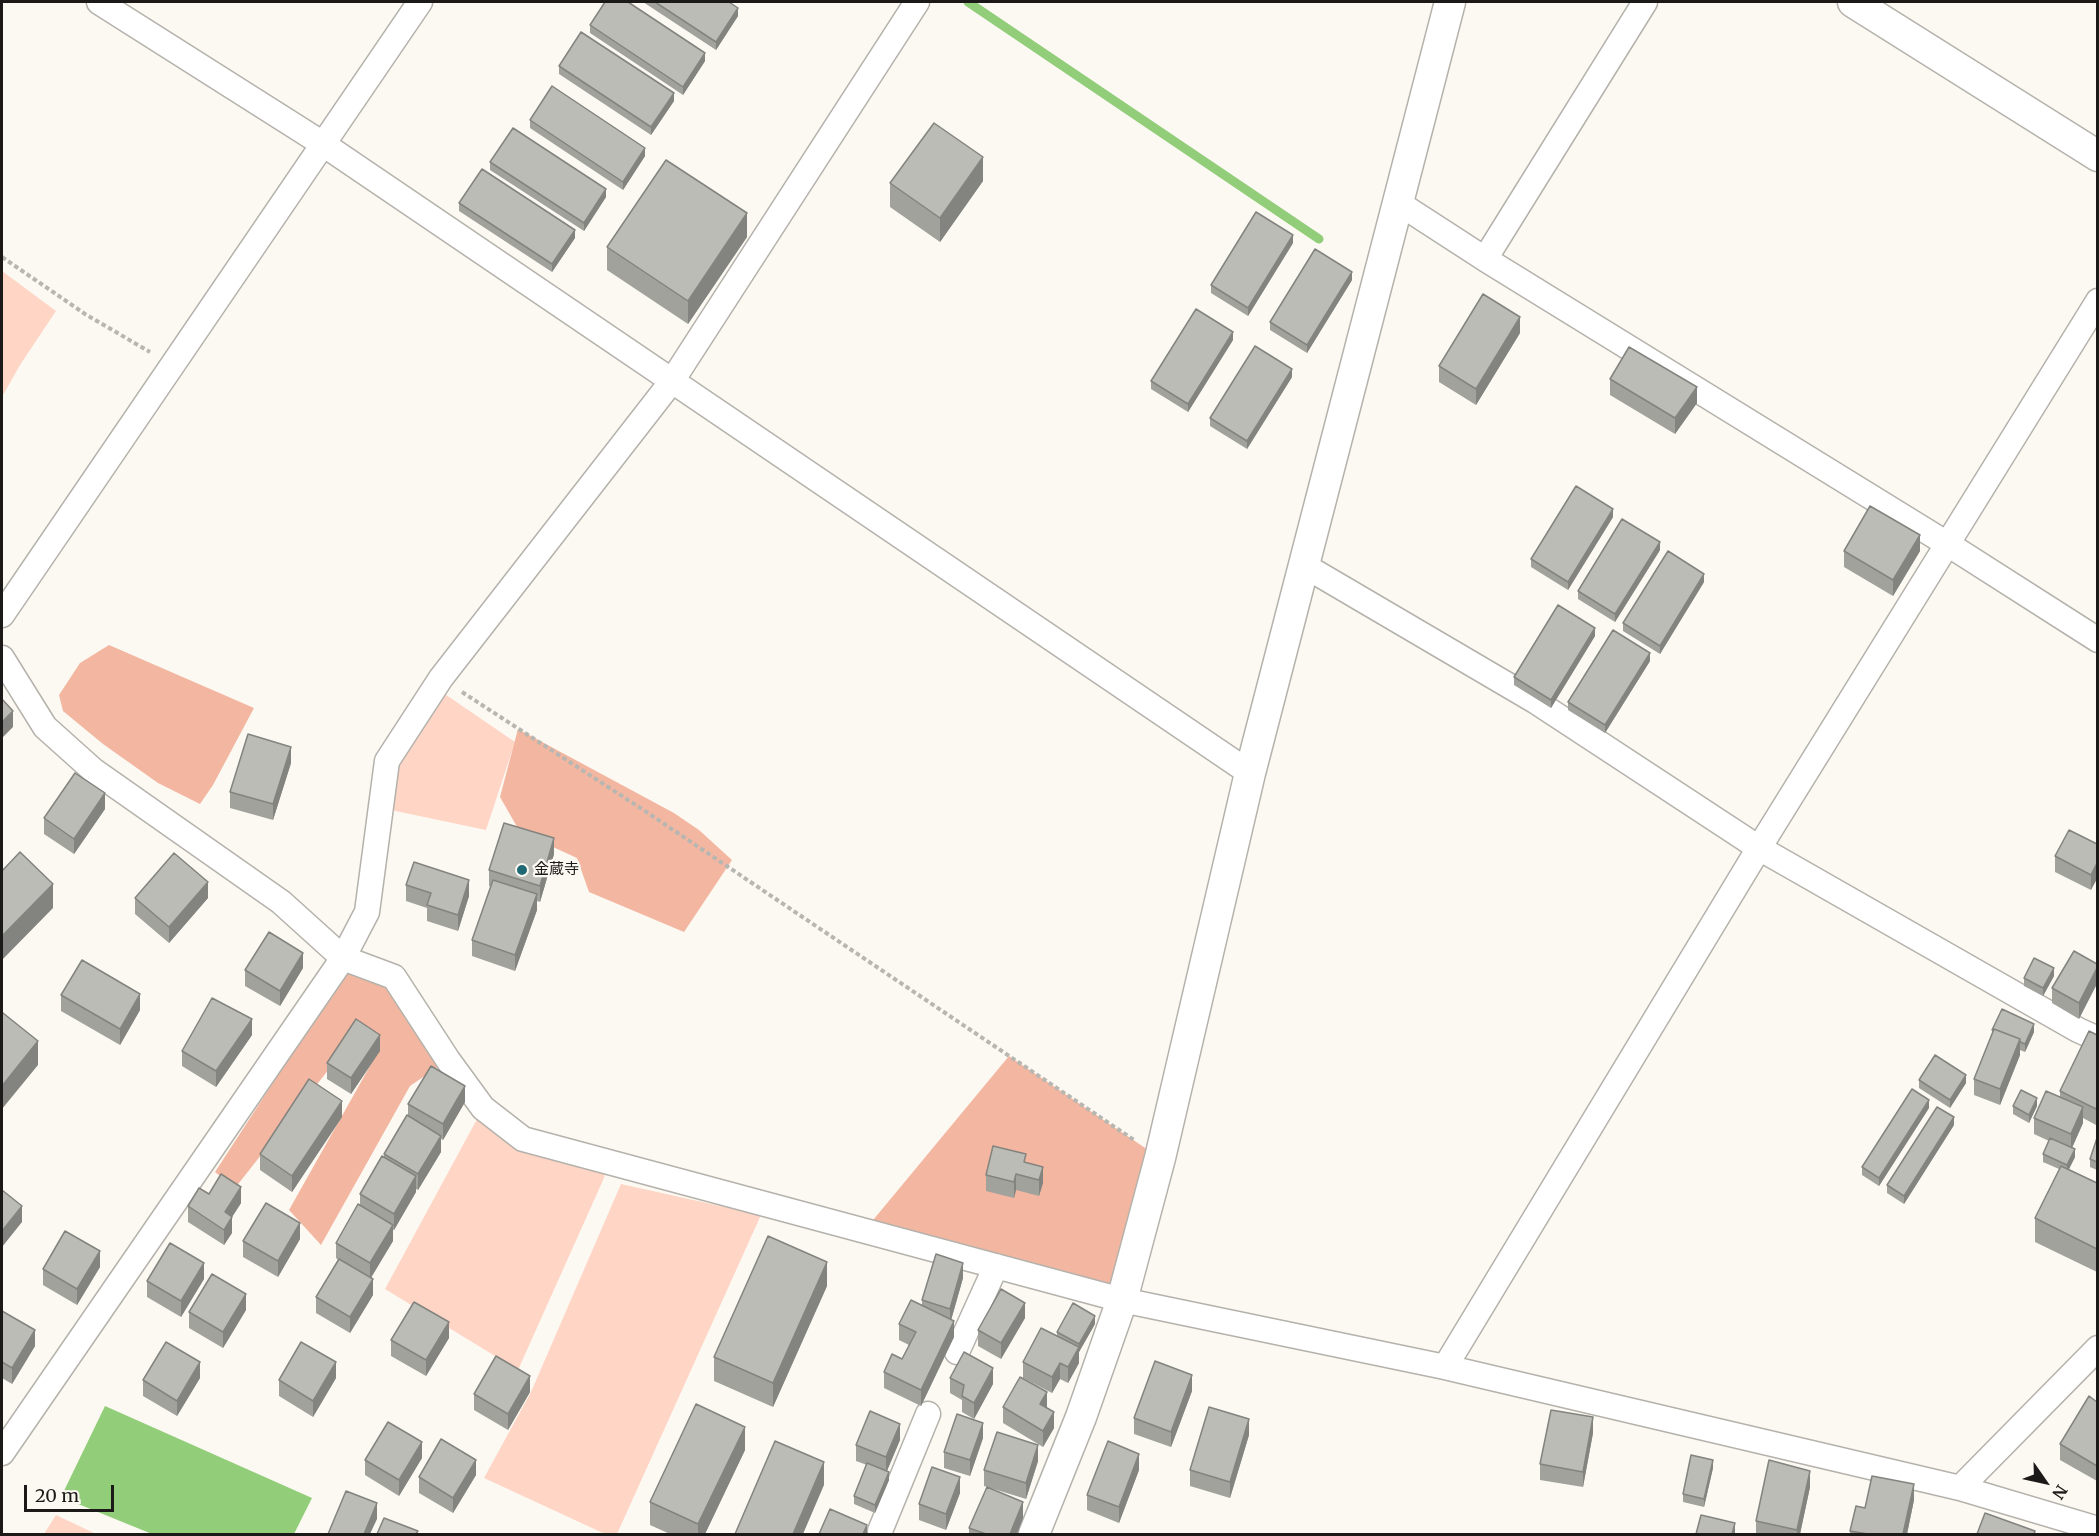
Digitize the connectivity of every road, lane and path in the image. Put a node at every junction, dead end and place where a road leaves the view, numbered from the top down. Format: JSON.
{"nodes":[{"id":1,"x":99,"y":2,"type":"edge"},
{"id":2,"x":420,"y":2,"type":"edge"},
{"id":3,"x":917,"y":2,"type":"edge"},
{"id":4,"x":1450,"y":2,"type":"edge"},
{"id":5,"x":1645,"y":2,"type":"edge"},
{"id":6,"x":1854,"y":2,"type":"edge"},
{"id":7,"x":323,"y":144,"type":"junction"},
{"id":8,"x":2097,"y":156,"type":"edge"},
{"id":9,"x":1398,"y":202,"type":"junction"},
{"id":10,"x":2,"y":257,"type":"edge"},
{"id":11,"x":1485,"y":259,"type":"junction"},
{"id":12,"x":2097,"y":301,"type":"edge"},
{"id":13,"x":172,"y":364,"type":"junction"},
{"id":14,"x":672,"y":381,"type":"junction"},
{"id":15,"x":1948,"y":545,"type":"junction"},
{"id":16,"x":1305,"y":566,"type":"junction"},
{"id":17,"x":2,"y":615,"type":"edge"},
{"id":18,"x":2097,"y":640,"type":"edge"},
{"id":19,"x":2,"y":658,"type":"edge"},
{"id":20,"x":441,"y":678,"type":"junction"},
{"id":21,"x":1250,"y":773,"type":"junction"},
{"id":22,"x":1759,"y":848,"type":"junction"},
{"id":23,"x":343,"y":958,"type":"junction"},
{"id":24,"x":2097,"y":1039,"type":"edge"},
{"id":25,"x":1161,"y":1158,"type":"junction"},
{"id":26,"x":996,"y":1266,"type":"junction"},
{"id":27,"x":1122,"y":1300,"type":"junction"},
{"id":28,"x":2097,"y":1348,"type":"edge"},
{"id":29,"x":957,"y":1352,"type":"dead end"},
{"id":30,"x":1445,"y":1366,"type":"junction"},
{"id":31,"x":928,"y":1414,"type":"dead end"},
{"id":32,"x":6,"y":1437,"type":"edge"},
{"id":33,"x":1960,"y":1488,"type":"junction"},
{"id":34,"x":2097,"y":1529,"type":"edge"},
{"id":35,"x":876,"y":1530,"type":"edge"},
{"id":36,"x":1034,"y":1534,"type":"edge"}],
"edges":[{"from":1,"to":7,"type":"street"},
{"from":2,"to":7,"type":"street"},
{"from":3,"to":14,"type":"street"},
{"from":4,"to":9,"type":"street"},
{"from":5,"to":11,"type":"street"},
{"from":6,"to":8,"type":"street"},
{"from":7,"to":13,"type":"street"},
{"from":7,"to":14,"type":"street"},
{"from":9,"to":11,"type":"street"},
{"from":9,"to":16,"type":"street"},
{"from":10,"to":13,"type":"path"},
{"from":11,"to":15,"type":"street"},
{"from":12,"to":15,"type":"street"},
{"from":13,"to":17,"type":"street"},
{"from":14,"to":20,"type":"street"},
{"from":14,"to":21,"type":"street"},
{"from":15,"to":18,"type":"street"},
{"from":15,"to":22,"type":"street"},
{"from":16,"to":21,"type":"street"},
{"from":16,"to":22,"type":"street"},
{"from":19,"to":23,"type":"street"},
{"from":20,"to":23,"type":"street"},
{"from":20,"to":25,"type":"path"},
{"from":21,"to":25,"type":"street"},
{"from":22,"to":24,"type":"street"},
{"from":22,"to":30,"type":"street"},
{"from":23,"to":26,"type":"street"},
{"from":23,"to":32,"type":"street"},
{"from":25,"to":27,"type":"street"},
{"from":26,"to":27,"type":"street"},
{"from":26,"to":29,"type":"street"},
{"from":27,"to":30,"type":"street"},
{"from":27,"to":36,"type":"street"},
{"from":28,"to":33,"type":"street"},
{"from":30,"to":33,"type":"street"},
{"from":31,"to":35,"type":"street"},
{"from":33,"to":34,"type":"street"}]}
